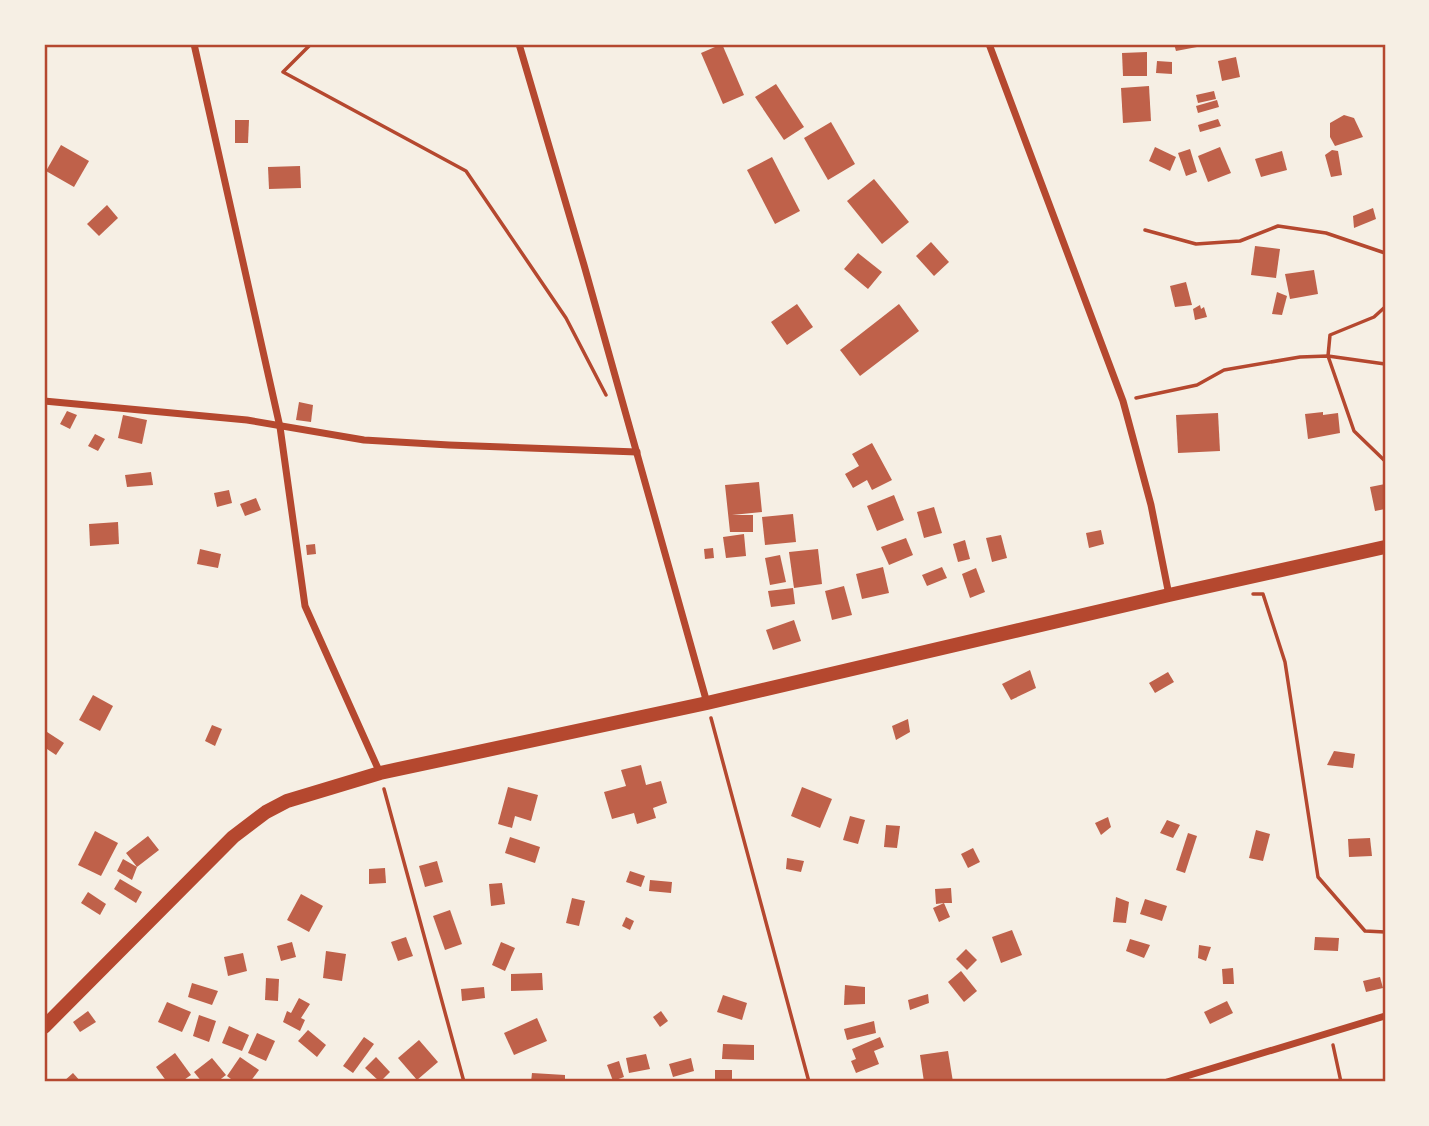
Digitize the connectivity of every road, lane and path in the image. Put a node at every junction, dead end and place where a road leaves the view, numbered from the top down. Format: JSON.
{"nodes":[{"id":1,"x":194,"y":44,"type":"edge"},
{"id":2,"x":311,"y":44,"type":"edge"},
{"id":3,"x":519,"y":44,"type":"edge"},
{"id":4,"x":989,"y":44,"type":"edge"},
{"id":5,"x":1145,"y":230,"type":"dead end"},
{"id":6,"x":1385,"y":253,"type":"edge"},
{"id":7,"x":1385,"y":307,"type":"edge"},
{"id":8,"x":1328,"y":356,"type":"junction"},
{"id":9,"x":1385,"y":364,"type":"edge"},
{"id":10,"x":44,"y":401,"type":"edge"},
{"id":11,"x":1123,"y":401,"type":"junction"},
{"id":12,"x":611,"y":403,"type":"dead end"},
{"id":13,"x":279,"y":427,"type":"junction"},
{"id":14,"x":636,"y":452,"type":"junction"},
{"id":15,"x":1385,"y":461,"type":"edge"},
{"id":16,"x":1385,"y":547,"type":"edge"},
{"id":17,"x":1249,"y":594,"type":"dead end"},
{"id":18,"x":1169,"y":595,"type":"junction"},
{"id":19,"x":707,"y":703,"type":"junction"},
{"id":20,"x":380,"y":773,"type":"junction"},
{"id":21,"x":1385,"y":932,"type":"edge"},
{"id":22,"x":1385,"y":1016,"type":"edge"},
{"id":23,"x":44,"y":1027,"type":"edge"},
{"id":24,"x":1330,"y":1033,"type":"junction"},
{"id":25,"x":464,"y":1082,"type":"edge"},
{"id":26,"x":809,"y":1082,"type":"edge"},
{"id":27,"x":1167,"y":1082,"type":"edge"},
{"id":28,"x":1341,"y":1082,"type":"edge"}],
"edges":[{"from":1,"to":13,"type":"street"},
{"from":2,"to":12,"type":"path"},
{"from":3,"to":14,"type":"street"},
{"from":4,"to":11,"type":"street"},
{"from":5,"to":6,"type":"path"},
{"from":7,"to":8,"type":"path"},
{"from":8,"to":9,"type":"path"},
{"from":8,"to":11,"type":"path"},
{"from":8,"to":15,"type":"path"},
{"from":10,"to":13,"type":"street"},
{"from":11,"to":18,"type":"street"},
{"from":13,"to":14,"type":"street"},
{"from":13,"to":20,"type":"street"},
{"from":14,"to":19,"type":"street"},
{"from":16,"to":18,"type":"main road"},
{"from":17,"to":21,"type":"path"},
{"from":18,"to":19,"type":"main road"},
{"from":19,"to":20,"type":"main road"},
{"from":19,"to":26,"type":"path"},
{"from":20,"to":23,"type":"main road"},
{"from":20,"to":25,"type":"path"},
{"from":22,"to":24,"type":"street"},
{"from":24,"to":27,"type":"street"},
{"from":24,"to":28,"type":"path"}]}
